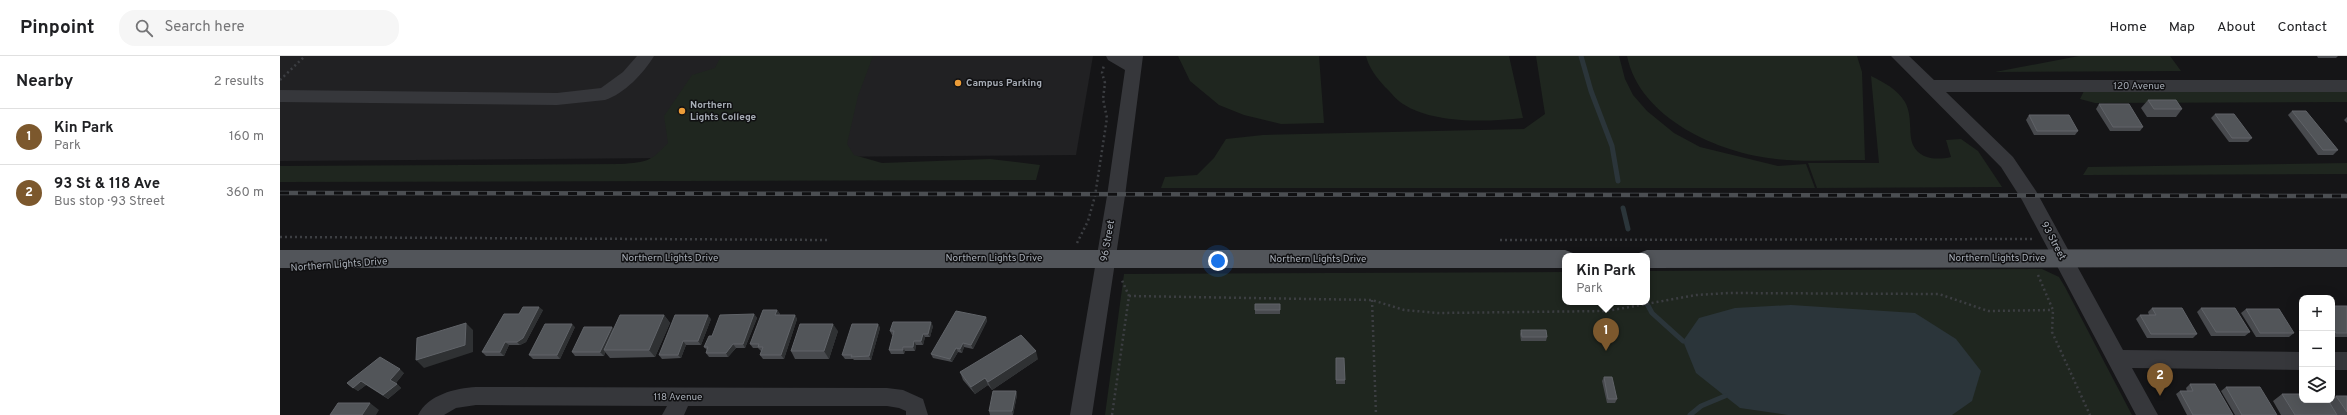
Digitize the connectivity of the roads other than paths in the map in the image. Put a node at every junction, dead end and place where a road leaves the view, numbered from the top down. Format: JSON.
{"nodes":[{"id":1,"x":646,"y":56,"type":"edge"},
{"id":2,"x":1899,"y":56,"type":"edge"},
{"id":3,"x":1110,"y":59,"type":"edge"},
{"id":4,"x":1134,"y":61,"type":"edge"},
{"id":5,"x":1931,"y":86,"type":"junction"},
{"id":6,"x":2347,"y":86,"type":"edge"},
{"id":7,"x":280,"y":96,"type":"edge"},
{"id":8,"x":2058,"y":249,"type":"junction"},
{"id":9,"x":422,"y":258,"type":"junction"},
{"id":10,"x":1110,"y":258,"type":"junction"},
{"id":11,"x":1650,"y":258,"type":"edge"},
{"id":12,"x":2347,"y":258,"type":"edge"},
{"id":13,"x":280,"y":259,"type":"edge"},
{"id":14,"x":1562,"y":259,"type":"edge"},
{"id":15,"x":280,"y":270,"type":"edge"},
{"id":16,"x":2117,"y":359,"type":"junction"},
{"id":17,"x":2299,"y":361,"type":"edge"},
{"id":18,"x":2335,"y":361,"type":"edge"},
{"id":19,"x":2347,"y":361,"type":"edge"},
{"id":20,"x":677,"y":406,"type":"edge"},
{"id":21,"x":435,"y":410,"type":"edge"},
{"id":22,"x":916,"y":410,"type":"edge"},
{"id":23,"x":1081,"y":415,"type":"edge"},
{"id":24,"x":2147,"y":415,"type":"edge"}],
"edges":[{"from":1,"to":7,"type":"street"},
{"from":2,"to":5,"type":"street","name":"93 Street"},
{"from":3,"to":4,"type":"street"},
{"from":4,"to":10,"type":"street","name":"96 Street"},
{"from":5,"to":6,"type":"street","name":"120 Avenue"},
{"from":5,"to":8,"type":"street","name":"93 Street"},
{"from":8,"to":11,"type":"main road","name":"Northern Lights Drive"},
{"from":8,"to":12,"type":"main road","name":"Northern Lights Drive"},
{"from":8,"to":16,"type":"street","name":"93 Street"},
{"from":9,"to":10,"type":"main road","name":"Northern Lights Drive"},
{"from":9,"to":13,"type":"main road","name":"Northern Lights Drive"},
{"from":9,"to":15,"type":"main road","name":"Northern Lights Drive"},
{"from":10,"to":14,"type":"main road","name":"Northern Lights Drive"},
{"from":10,"to":23,"type":"street","name":"96 Street"},
{"from":16,"to":17,"type":"street"},
{"from":16,"to":24,"type":"street","name":"93 Street"},
{"from":18,"to":19,"type":"street"},
{"from":20,"to":21,"type":"street","name":"118 Avenue"},
{"from":20,"to":22,"type":"street","name":"118 Avenue"}]}
